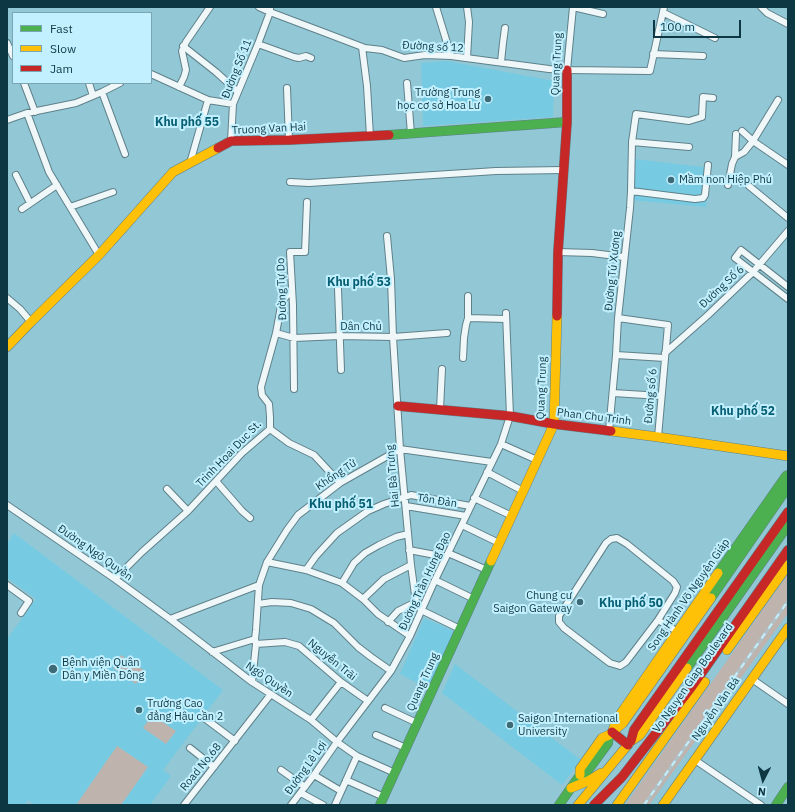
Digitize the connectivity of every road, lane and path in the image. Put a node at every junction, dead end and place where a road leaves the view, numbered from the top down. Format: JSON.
{"nodes":[{"id":1,"x":210,"y":7,"type":"edge"},
{"id":2,"x":259,"y":7,"type":"edge"},
{"id":3,"x":436,"y":7,"type":"edge"},
{"id":4,"x":467,"y":7,"type":"edge"},
{"id":5,"x":573,"y":7,"type":"edge"},
{"id":6,"x":760,"y":7,"type":"edge"},
{"id":7,"x":270,"y":10,"type":"edge"},
{"id":8,"x":664,"y":10,"type":"edge"},
{"id":9,"x":603,"y":14,"type":"dead end"},
{"id":10,"x":788,"y":24,"type":"edge"},
{"id":11,"x":505,"y":28,"type":"dead end"},
{"id":12,"x":715,"y":38,"type":"dead end"},
{"id":13,"x":7,"y":43,"type":"edge"},
{"id":14,"x":258,"y":44,"type":"junction"},
{"id":15,"x":183,"y":46,"type":"junction"},
{"id":16,"x":362,"y":47,"type":"junction"},
{"id":17,"x":12,"y":54,"type":"edge"},
{"id":18,"x":653,"y":54,"type":"junction"},
{"id":19,"x":451,"y":56,"type":"junction"},
{"id":20,"x":703,"y":56,"type":"dead end"},
{"id":21,"x":312,"y":58,"type":"dead end"},
{"id":22,"x":467,"y":58,"type":"junction"},
{"id":23,"x":501,"y":62,"type":"junction"},
{"id":24,"x":567,"y":70,"type":"junction"},
{"id":25,"x":152,"y":74,"type":"edge"},
{"id":26,"x":407,"y":83,"type":"dead end"},
{"id":27,"x":24,"y":84,"type":"edge"},
{"id":28,"x":89,"y":84,"type":"edge"},
{"id":29,"x":118,"y":84,"type":"edge"},
{"id":30,"x":179,"y":87,"type":"junction"},
{"id":31,"x":287,"y":88,"type":"dead end"},
{"id":32,"x":102,"y":92,"type":"junction"},
{"id":33,"x":238,"y":92,"type":"junction"},
{"id":34,"x":93,"y":96,"type":"junction"},
{"id":35,"x":713,"y":98,"type":"dead end"},
{"id":36,"x":208,"y":100,"type":"junction"},
{"id":37,"x":778,"y":100,"type":"dead end"},
{"id":38,"x":233,"y":104,"type":"junction"},
{"id":39,"x":35,"y":112,"type":"junction"},
{"id":40,"x":27,"y":113,"type":"junction"},
{"id":41,"x":7,"y":120,"type":"edge"},
{"id":42,"x":566,"y":122,"type":"junction"},
{"id":43,"x":411,"y":134,"type":"junction"},
{"id":44,"x":370,"y":136,"type":"junction"},
{"id":45,"x":232,"y":140,"type":"junction"},
{"id":46,"x":289,"y":140,"type":"junction"},
{"id":47,"x":753,"y":141,"type":"junction"},
{"id":48,"x":632,"y":142,"type":"junction"},
{"id":49,"x":689,"y":148,"type":"dead end"},
{"id":50,"x":125,"y":154,"type":"dead end"},
{"id":51,"x":735,"y":157,"type":"junction"},
{"id":52,"x":190,"y":163,"type":"junction"},
{"id":53,"x":708,"y":165,"type":"dead end"},
{"id":54,"x":788,"y":165,"type":"edge"},
{"id":55,"x":564,"y":170,"type":"junction"},
{"id":56,"x":16,"y":175,"type":"dead end"},
{"id":57,"x":290,"y":182,"type":"dead end"},
{"id":58,"x":728,"y":184,"type":"dead end"},
{"id":59,"x":56,"y":185,"type":"junction"},
{"id":60,"x":749,"y":186,"type":"dead end"},
{"id":61,"x":631,"y":191,"type":"junction"},
{"id":62,"x":113,"y":192,"type":"dead end"},
{"id":63,"x":306,"y":202,"type":"dead end"},
{"id":64,"x":30,"y":203,"type":"junction"},
{"id":65,"x":70,"y":207,"type":"junction"},
{"id":66,"x":22,"y":209,"type":"dead end"},
{"id":67,"x":788,"y":218,"type":"edge"},
{"id":68,"x":788,"y":231,"type":"edge"},
{"id":69,"x":387,"y":236,"type":"dead end"},
{"id":70,"x":558,"y":252,"type":"junction"},
{"id":71,"x":99,"y":255,"type":"junction"},
{"id":72,"x":624,"y":257,"type":"junction"},
{"id":73,"x":759,"y":265,"type":"junction"},
{"id":74,"x":753,"y":272,"type":"junction"},
{"id":75,"x":788,"y":287,"type":"edge"},
{"id":76,"x":338,"y":289,"type":"dead end"},
{"id":77,"x":292,"y":291,"type":"junction"},
{"id":78,"x":468,"y":296,"type":"dead end"},
{"id":79,"x":787,"y":296,"type":"edge"},
{"id":80,"x":7,"y":298,"type":"edge"},
{"id":81,"x":468,"y":318,"type":"junction"},
{"id":82,"x":618,"y":318,"type":"junction"},
{"id":83,"x":31,"y":322,"type":"junction"},
{"id":84,"x":276,"y":333,"type":"junction"},
{"id":85,"x":447,"y":333,"type":"dead end"},
{"id":86,"x":340,"y":336,"type":"junction"},
{"id":87,"x":393,"y":337,"type":"junction"},
{"id":88,"x":294,"y":338,"type":"junction"},
{"id":89,"x":7,"y":348,"type":"edge"},
{"id":90,"x":616,"y":355,"type":"junction"},
{"id":91,"x":665,"y":355,"type":"junction"},
{"id":92,"x":463,"y":358,"type":"dead end"},
{"id":93,"x":442,"y":369,"type":"dead end"},
{"id":94,"x":341,"y":370,"type":"dead end"},
{"id":95,"x":294,"y":389,"type":"dead end"},
{"id":96,"x":613,"y":393,"type":"junction"},
{"id":97,"x":661,"y":396,"type":"junction"},
{"id":98,"x":398,"y":406,"type":"junction"},
{"id":99,"x":440,"y":409,"type":"junction"},
{"id":100,"x":510,"y":416,"type":"junction"},
{"id":101,"x":554,"y":424,"type":"junction"},
{"id":102,"x":270,"y":429,"type":"junction"},
{"id":103,"x":609,"y":431,"type":"junction"},
{"id":104,"x":658,"y":437,"type":"junction"},
{"id":105,"x":501,"y":444,"type":"junction"},
{"id":106,"x":400,"y":449,"type":"junction"},
{"id":107,"x":788,"y":456,"type":"edge"},
{"id":108,"x":537,"y":460,"type":"junction"},
{"id":109,"x":492,"y":462,"type":"junction"},
{"id":110,"x":487,"y":472,"type":"junction"},
{"id":111,"x":788,"y":475,"type":"edge"},
{"id":112,"x":216,"y":481,"type":"junction"},
{"id":113,"x":340,"y":483,"type":"junction"},
{"id":114,"x":788,"y":487,"type":"edge"},
{"id":115,"x":167,"y":489,"type":"dead end"},
{"id":116,"x":523,"y":491,"type":"junction"},
{"id":117,"x":405,"y":498,"type":"junction"},
{"id":118,"x":474,"y":498,"type":"junction"},
{"id":119,"x":7,"y":505,"type":"edge"},
{"id":120,"x":406,"y":506,"type":"junction"},
{"id":121,"x":470,"y":506,"type":"junction"},
{"id":122,"x":188,"y":511,"type":"junction"},
{"id":123,"x":788,"y":512,"type":"edge"},
{"id":124,"x":466,"y":516,"type":"junction"},
{"id":125,"x":512,"y":516,"type":"junction"},
{"id":126,"x":250,"y":518,"type":"dead end"},
{"id":127,"x":462,"y":525,"type":"junction"},
{"id":128,"x":788,"y":525,"type":"edge"},
{"id":129,"x":408,"y":534,"type":"junction"},
{"id":130,"x":499,"y":543,"type":"junction"},
{"id":131,"x":409,"y":550,"type":"junction"},
{"id":132,"x":788,"y":550,"type":"edge"},
{"id":133,"x":447,"y":555,"type":"junction"},
{"id":134,"x":267,"y":562,"type":"junction"},
{"id":135,"x":411,"y":565,"type":"junction"},
{"id":136,"x":788,"y":565,"type":"edge"},
{"id":137,"x":306,"y":570,"type":"junction"},
{"id":138,"x":487,"y":570,"type":"junction"},
{"id":139,"x":115,"y":579,"type":"junction"},
{"id":140,"x":435,"y":580,"type":"junction"},
{"id":141,"x":342,"y":583,"type":"junction"},
{"id":142,"x":7,"y":585,"type":"edge"},
{"id":143,"x":259,"y":585,"type":"junction"},
{"id":144,"x":474,"y":599,"type":"junction"},
{"id":145,"x":363,"y":600,"type":"junction"},
{"id":146,"x":416,"y":602,"type":"junction"},
{"id":147,"x":258,"y":604,"type":"junction"},
{"id":148,"x":421,"y":610,"type":"junction"},
{"id":149,"x":21,"y":613,"type":"dead end"},
{"id":150,"x":170,"y":619,"type":"junction"},
{"id":151,"x":658,"y":620,"type":"junction"},
{"id":152,"x":388,"y":622,"type":"junction"},
{"id":153,"x":788,"y":628,"type":"edge"},
{"id":154,"x":460,"y":629,"type":"junction"},
{"id":155,"x":678,"y":632,"type":"junction"},
{"id":156,"x":410,"y":636,"type":"junction"},
{"id":157,"x":256,"y":642,"type":"junction"},
{"id":158,"x":212,"y":652,"type":"junction"},
{"id":159,"x":725,"y":653,"type":"junction"},
{"id":160,"x":713,"y":657,"type":"junction"},
{"id":161,"x":391,"y":671,"type":"junction"},
{"id":162,"x":752,"y":679,"type":"junction"},
{"id":163,"x":252,"y":682,"type":"junction"},
{"id":164,"x":341,"y":682,"type":"junction"},
{"id":165,"x":691,"y":688,"type":"junction"},
{"id":166,"x":271,"y":694,"type":"junction"},
{"id":167,"x":692,"y":700,"type":"junction"},
{"id":168,"x":368,"y":701,"type":"junction"},
{"id":169,"x":788,"y":704,"type":"edge"},
{"id":170,"x":385,"y":708,"type":"dead end"},
{"id":171,"x":203,"y":717,"type":"dead end"},
{"id":172,"x":311,"y":720,"type":"junction"},
{"id":173,"x":417,"y":723,"type":"junction"},
{"id":174,"x":611,"y":733,"type":"junction"},
{"id":175,"x":376,"y":735,"type":"dead end"},
{"id":176,"x":235,"y":741,"type":"junction"},
{"id":177,"x":337,"y":742,"type":"junction"},
{"id":178,"x":629,"y":743,"type":"junction"},
{"id":179,"x":190,"y":748,"type":"dead end"},
{"id":180,"x":406,"y":748,"type":"junction"},
{"id":181,"x":357,"y":756,"type":"junction"},
{"id":182,"x":695,"y":760,"type":"junction"},
{"id":183,"x":214,"y":767,"type":"junction"},
{"id":184,"x":281,"y":770,"type":"dead end"},
{"id":185,"x":605,"y":771,"type":"junction"},
{"id":186,"x":395,"y":773,"type":"junction"},
{"id":187,"x":314,"y":775,"type":"junction"},
{"id":188,"x":622,"y":777,"type":"junction"},
{"id":189,"x":346,"y":780,"type":"junction"},
{"id":190,"x":305,"y":787,"type":"junction"},
{"id":191,"x":788,"y":787,"type":"edge"},
{"id":192,"x":571,"y":788,"type":"junction"},
{"id":193,"x":341,"y":791,"type":"junction"},
{"id":194,"x":301,"y":793,"type":"junction"},
{"id":195,"x":382,"y":801,"type":"edge"},
{"id":196,"x":336,"y":804,"type":"edge"},
{"id":197,"x":666,"y":804,"type":"edge"},
{"id":198,"x":184,"y":805,"type":"edge"},
{"id":199,"x":291,"y":805,"type":"edge"},
{"id":200,"x":323,"y":805,"type":"edge"},
{"id":201,"x":560,"y":805,"type":"edge"},
{"id":202,"x":578,"y":805,"type":"edge"},
{"id":203,"x":594,"y":805,"type":"edge"},
{"id":204,"x":606,"y":805,"type":"edge"},
{"id":205,"x":616,"y":805,"type":"edge"},
{"id":206,"x":761,"y":805,"type":"edge"},
{"id":207,"x":776,"y":805,"type":"edge"}],
"edges":[{"from":1,"to":15,"type":"street"},
{"from":2,"to":7,"type":"street","name":"Đường số 12"},
{"from":3,"to":19,"type":"street"},
{"from":4,"to":22,"type":"street"},
{"from":5,"to":9,"type":"street"},
{"from":5,"to":24,"type":"street","name":"Quang Trung"},
{"from":6,"to":10,"type":"street"},
{"from":7,"to":14,"type":"street","name":"Đường Số 11"},
{"from":7,"to":16,"type":"street","name":"Đường số 12"},
{"from":8,"to":12,"type":"street"},
{"from":8,"to":18,"type":"street"},
{"from":11,"to":23,"type":"street"},
{"from":13,"to":17,"type":"street"},
{"from":14,"to":21,"type":"street"},
{"from":14,"to":33,"type":"street","name":"Đường Số 11"},
{"from":15,"to":30,"type":"street"},
{"from":15,"to":33,"type":"street"},
{"from":16,"to":19,"type":"street","name":"Đường số 12"},
{"from":16,"to":44,"type":"street"},
{"from":18,"to":20,"type":"street"},
{"from":18,"to":24,"type":"street","name":"Đường số 12"},
{"from":19,"to":22,"type":"street","name":"Đường số 12"},
{"from":22,"to":23,"type":"street","name":"Đường số 12"},
{"from":23,"to":24,"type":"street","name":"Đường số 12"},
{"from":24,"to":42,"type":"main road","name":"Quang Trung"},
{"from":25,"to":30,"type":"street"},
{"from":26,"to":43,"type":"street"},
{"from":27,"to":39,"type":"street"},
{"from":28,"to":34,"type":"street"},
{"from":29,"to":32,"type":"street"},
{"from":30,"to":36,"type":"street"},
{"from":31,"to":46,"type":"street"},
{"from":32,"to":34,"type":"street"},
{"from":32,"to":50,"type":"street"},
{"from":33,"to":38,"type":"street","name":"Đường Số 11"},
{"from":34,"to":39,"type":"street"},
{"from":35,"to":48,"type":"street","name":"Đường Tú Xương"},
{"from":36,"to":38,"type":"street"},
{"from":36,"to":52,"type":"street"},
{"from":37,"to":47,"type":"street"},
{"from":38,"to":45,"type":"street","name":"Đường Số 11"},
{"from":39,"to":40,"type":"street"},
{"from":40,"to":41,"type":"street"},
{"from":40,"to":59,"type":"street"},
{"from":42,"to":43,"type":"main road","name":"Truong Van Hai"},
{"from":42,"to":55,"type":"main road","name":"Quang Trung"},
{"from":43,"to":44,"type":"main road","name":"Truong Van Hai"},
{"from":44,"to":46,"type":"main road","name":"Truong Van Hai"},
{"from":45,"to":46,"type":"main road","name":"Truong Van Hai"},
{"from":45,"to":52,"type":"main road","name":"Truong Van Hai"},
{"from":47,"to":51,"type":"street"},
{"from":47,"to":51,"type":"street"},
{"from":47,"to":54,"type":"street"},
{"from":48,"to":49,"type":"street"},
{"from":48,"to":61,"type":"street","name":"Đường Tú Xương"},
{"from":51,"to":58,"type":"street"},
{"from":52,"to":71,"type":"main road","name":"Truong Van Hai"},
{"from":53,"to":61,"type":"street"},
{"from":55,"to":57,"type":"street"},
{"from":55,"to":70,"type":"main road","name":"Quang Trung"},
{"from":56,"to":64,"type":"street"},
{"from":59,"to":64,"type":"street"},
{"from":59,"to":65,"type":"street"},
{"from":60,"to":67,"type":"street"},
{"from":61,"to":72,"type":"street","name":"Đường Tú Xương"},
{"from":62,"to":65,"type":"street"},
{"from":63,"to":77,"type":"street","name":"Đường Tự Do"},
{"from":64,"to":66,"type":"street"},
{"from":65,"to":71,"type":"street"},
{"from":68,"to":73,"type":"street","name":"Đường Số 6"},
{"from":69,"to":87,"type":"street","name":"Hai Bà Trưng"},
{"from":70,"to":72,"type":"street"},
{"from":70,"to":101,"type":"main road","name":"Quang Trung"},
{"from":71,"to":83,"type":"main road","name":"Truong Van Hai"},
{"from":72,"to":82,"type":"street","name":"Đường Tú Xương"},
{"from":73,"to":74,"type":"street","name":"Đường Số 6"},
{"from":73,"to":74,"type":"street"},
{"from":73,"to":75,"type":"street"},
{"from":74,"to":79,"type":"street"},
{"from":74,"to":91,"type":"street","name":"Đường Số 6"},
{"from":76,"to":86,"type":"street"},
{"from":77,"to":84,"type":"street","name":"Trinh Hoai Duc St."},
{"from":77,"to":88,"type":"street","name":"Đường Tự Do"},
{"from":78,"to":81,"type":"street"},
{"from":80,"to":83,"type":"street"},
{"from":81,"to":92,"type":"street"},
{"from":81,"to":100,"type":"street"},
{"from":82,"to":90,"type":"street","name":"Đường Tú Xương"},
{"from":82,"to":91,"type":"street","name":"Đường số 6"},
{"from":83,"to":89,"type":"main road","name":"Truong Van Hai"},
{"from":84,"to":88,"type":"street","name":"Dân Chủ"},
{"from":84,"to":102,"type":"street","name":"Trinh Hoai Duc St."},
{"from":85,"to":87,"type":"street","name":"Dân Chủ"},
{"from":86,"to":87,"type":"street","name":"Dân Chủ"},
{"from":86,"to":88,"type":"street","name":"Dân Chủ"},
{"from":86,"to":94,"type":"street"},
{"from":87,"to":98,"type":"street","name":"Hai Bà Trưng"},
{"from":88,"to":95,"type":"street","name":"Đường Tự Do"},
{"from":90,"to":91,"type":"street","name":"Đường Số 6"},
{"from":90,"to":96,"type":"street","name":"Đường Tú Xương"},
{"from":91,"to":97,"type":"street","name":"Đường số 6"},
{"from":93,"to":99,"type":"street"},
{"from":96,"to":97,"type":"street"},
{"from":96,"to":103,"type":"street","name":"Đường Tú Xương"},
{"from":97,"to":104,"type":"street","name":"Đường số 6"},
{"from":98,"to":99,"type":"main road","name":"Phan Chu Trinh"},
{"from":98,"to":106,"type":"street","name":"Hai Bà Trưng"},
{"from":99,"to":100,"type":"main road","name":"Phan Chu Trinh"},
{"from":100,"to":101,"type":"main road","name":"Phan Chu Trinh"},
{"from":100,"to":105,"type":"street","name":"Đường Trần Hưng Đạo"},
{"from":101,"to":103,"type":"main road","name":"Phan Chu Trinh"},
{"from":101,"to":108,"type":"main road","name":"Quang Trung"},
{"from":102,"to":112,"type":"street","name":"Trinh Hoai Duc St."},
{"from":102,"to":113,"type":"street"},
{"from":103,"to":104,"type":"main road","name":"Phan Chu Trinh"},
{"from":104,"to":107,"type":"main road","name":"Phan Chu Trinh"},
{"from":105,"to":108,"type":"street"},
{"from":105,"to":109,"type":"street","name":"Đường Trần Hưng Đạo"},
{"from":106,"to":109,"type":"street"},
{"from":106,"to":113,"type":"street","name":"Khổng Tử"},
{"from":106,"to":117,"type":"street","name":"Hai Bà Trưng"},
{"from":108,"to":116,"type":"main road","name":"Quang Trung"},
{"from":109,"to":110,"type":"street","name":"Đường Trần Hưng Đạo"},
{"from":110,"to":116,"type":"street"},
{"from":110,"to":118,"type":"street","name":"Đường Trần Hưng Đạo"},
{"from":111,"to":155,"type":"main road","name":"Song Hành Võ Nguyên Giáp"},
{"from":112,"to":122,"type":"street","name":"Trinh Hoai Duc St."},
{"from":112,"to":126,"type":"street"},
{"from":113,"to":134,"type":"street","name":"Khổng Tử"},
{"from":114,"to":174,"type":"main road","name":"Song Hành Võ Nguyên Giáp"},
{"from":115,"to":122,"type":"street"},
{"from":116,"to":125,"type":"main road","name":"Quang Trung"},
{"from":117,"to":120,"type":"street","name":"Hai Bà Trưng"},
{"from":117,"to":121,"type":"street"},
{"from":117,"to":137,"type":"street"},
{"from":118,"to":121,"type":"street","name":"Đường Trần Hưng Đạo"},
{"from":118,"to":125,"type":"street"},
{"from":119,"to":139,"type":"street","name":"Đường Ngô Quyền"},
{"from":120,"to":124,"type":"street","name":"Tôn Đản"},
{"from":120,"to":129,"type":"street","name":"Hai Bà Trưng"},
{"from":121,"to":124,"type":"street","name":"Đường Trần Hưng Đạo"},
{"from":122,"to":139,"type":"street","name":"Trinh Hoai Duc St."},
{"from":123,"to":178,"type":"main road","name":"Vo Nguyen Giap Boulevard"},
{"from":124,"to":127,"type":"street","name":"Đường Trần Hưng Đạo"},
{"from":125,"to":130,"type":"main road","name":"Quang Trung"},
{"from":127,"to":130,"type":"street"},
{"from":127,"to":133,"type":"street","name":"Đường Trần Hưng Đạo"},
{"from":128,"to":178,"type":"main road","name":"Vo Nguyen Giap Boulevard"},
{"from":129,"to":131,"type":"street","name":"Hai Bà Trưng"},
{"from":129,"to":141,"type":"street"},
{"from":130,"to":138,"type":"main road","name":"Quang Trung"},
{"from":131,"to":133,"type":"street"},
{"from":131,"to":135,"type":"street","name":"Hai Bà Trưng"},
{"from":132,"to":160,"type":"main road","name":"Vo Nguyen Giap Boulevard"},
{"from":133,"to":138,"type":"street"},
{"from":133,"to":140,"type":"street","name":"Đường Trần Hưng Đạo"},
{"from":134,"to":137,"type":"street"},
{"from":134,"to":143,"type":"street","name":"Khổng Tử"},
{"from":135,"to":145,"type":"street"},
{"from":135,"to":146,"type":"street","name":"Hai Bà Trưng"},
{"from":136,"to":159,"type":"main road","name":"Vo Nguyen Giap Boulevard"},
{"from":137,"to":141,"type":"street"},
{"from":138,"to":144,"type":"main road","name":"Quang Trung"},
{"from":139,"to":150,"type":"street","name":"Đường Ngô Quyền"},
{"from":140,"to":144,"type":"street"},
{"from":140,"to":148,"type":"street","name":"Đường Trần Hưng Đạo"},
{"from":141,"to":145,"type":"street"},
{"from":142,"to":149,"type":"street"},
{"from":143,"to":147,"type":"street","name":"Khổng Tử"},
{"from":143,"to":150,"type":"street"},
{"from":144,"to":154,"type":"main road","name":"Quang Trung"},
{"from":145,"to":152,"type":"street"},
{"from":146,"to":148,"type":"street","name":"Hai Bà Trưng"},
{"from":146,"to":152,"type":"street"},
{"from":147,"to":157,"type":"street","name":"Khổng Tử"},
{"from":147,"to":161,"type":"street"},
{"from":148,"to":154,"type":"street"},
{"from":148,"to":156,"type":"street","name":"Đường Trần Hưng Đạo"},
{"from":150,"to":158,"type":"street","name":"Ngô Quyền"},
{"from":151,"to":151,"type":"street"},
{"from":151,"to":155,"type":"street"},
{"from":152,"to":156,"type":"street"},
{"from":153,"to":162,"type":"main road","name":"Nguyễn Văn Bá"},
{"from":154,"to":173,"type":"main road","name":"Quang Trung"},
{"from":155,"to":174,"type":"main road","name":"Song Hành Võ Nguyên Giáp"},
{"from":156,"to":161,"type":"street","name":"Đường Trần Hưng Đạo"},
{"from":157,"to":158,"type":"street","name":"Nguyễn Trãi"},
{"from":157,"to":163,"type":"street","name":"Khổng Tử"},
{"from":157,"to":164,"type":"street","name":"Nguyễn Trãi"},
{"from":158,"to":163,"type":"street","name":"Ngô Quyền"},
{"from":159,"to":160,"type":"main road"},
{"from":159,"to":167,"type":"main road","name":"Vo Nguyen Giap Boulevard"},
{"from":160,"to":165,"type":"main road","name":"Vo Nguyen Giap Boulevard"},
{"from":161,"to":168,"type":"street","name":"Đường Trần Hưng Đạo"},
{"from":162,"to":169,"type":"street"},
{"from":162,"to":182,"type":"main road","name":"Nguyễn Văn Bá"},
{"from":163,"to":166,"type":"street","name":"Ngô Quyền"},
{"from":164,"to":168,"type":"street","name":"Nguyễn Trãi"},
{"from":164,"to":172,"type":"street"},
{"from":165,"to":167,"type":"main road"},
{"from":165,"to":188,"type":"main road","name":"Vo Nguyen Giap Boulevard"},
{"from":166,"to":172,"type":"street","name":"Ngô Quyền"},
{"from":166,"to":176,"type":"street","name":"Road No.68"},
{"from":167,"to":205,"type":"main road","name":"Vo Nguyen Giap Boulevard"},
{"from":168,"to":177,"type":"street","name":"Đường Trần Hưng Đạo"},
{"from":170,"to":173,"type":"street"},
{"from":171,"to":176,"type":"street"},
{"from":172,"to":177,"type":"street","name":"Ngô Quyền"},
{"from":173,"to":180,"type":"main road","name":"Quang Trung"},
{"from":174,"to":178,"type":"main road"},
{"from":174,"to":192,"type":"main road","name":"Song Hành Võ Nguyên Giáp"},
{"from":175,"to":180,"type":"street"},
{"from":176,"to":183,"type":"street","name":"Road No.68"},
{"from":177,"to":181,"type":"street","name":"Ngô Quyền"},
{"from":177,"to":187,"type":"street","name":"Đường Lê Lợi"},
{"from":178,"to":185,"type":"main road","name":"Vo Nguyen Giap Boulevard"},
{"from":179,"to":183,"type":"street"},
{"from":180,"to":186,"type":"main road","name":"Quang Trung"},
{"from":181,"to":186,"type":"street","name":"Ngô Quyền"},
{"from":181,"to":189,"type":"street"},
{"from":182,"to":197,"type":"main road","name":"Nguyễn Văn Bá"},
{"from":182,"to":206,"type":"street"},
{"from":183,"to":198,"type":"street","name":"Road No.68"},
{"from":184,"to":190,"type":"street"},
{"from":185,"to":192,"type":"main road"},
{"from":185,"to":202,"type":"main road","name":"Vo Nguyen Giap Boulevard"},
{"from":186,"to":195,"type":"main road","name":"Quang Trung"},
{"from":187,"to":190,"type":"street","name":"Đường Lê Lợi"},
{"from":187,"to":193,"type":"street"},
{"from":188,"to":203,"type":"main road","name":"Vo Nguyen Giap Boulevard"},
{"from":188,"to":204,"type":"main road","name":"Vo Nguyen Giap Boulevard"},
{"from":189,"to":193,"type":"street"},
{"from":189,"to":195,"type":"street"},
{"from":190,"to":194,"type":"street","name":"Đường Lê Lợi"},
{"from":191,"to":207,"type":"main road"},
{"from":192,"to":201,"type":"main road","name":"Song Hành Võ Nguyên Giáp"},
{"from":193,"to":196,"type":"street"},
{"from":194,"to":199,"type":"street","name":"Đường Lê Lợi"},
{"from":194,"to":200,"type":"street"}]}
